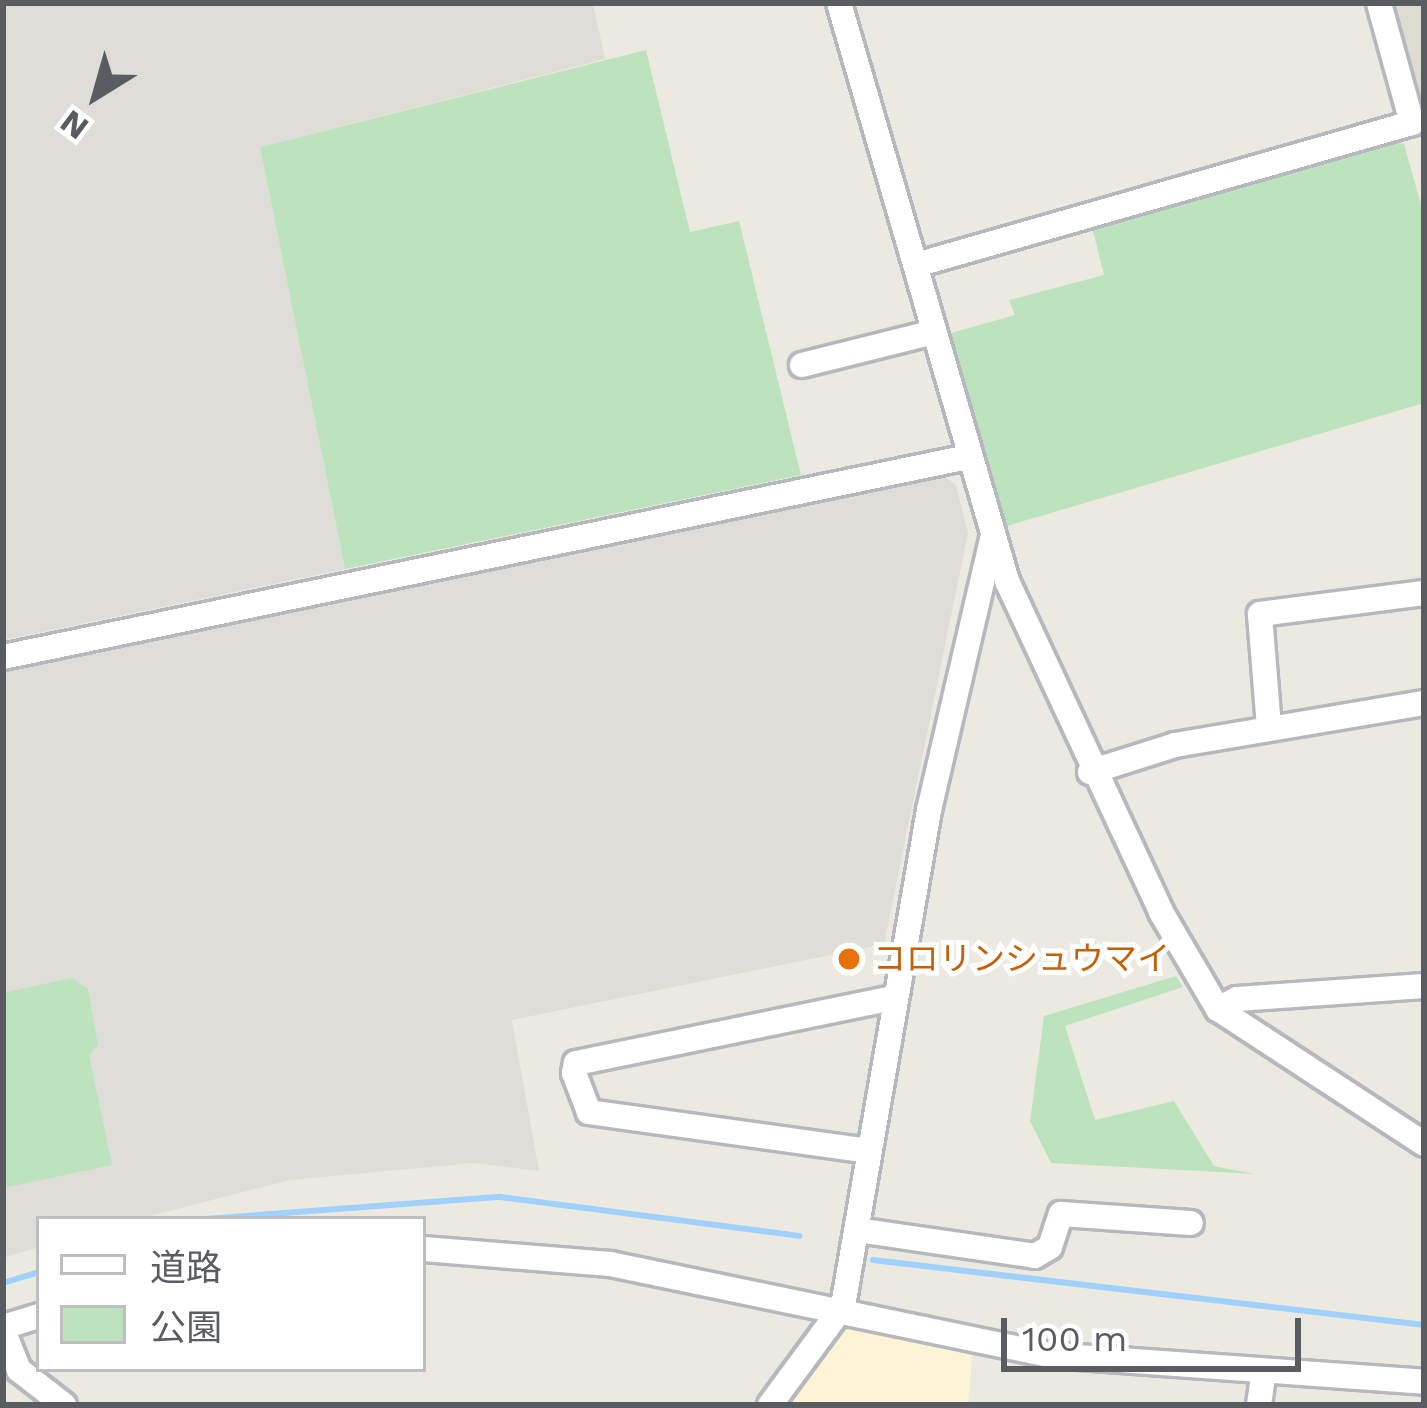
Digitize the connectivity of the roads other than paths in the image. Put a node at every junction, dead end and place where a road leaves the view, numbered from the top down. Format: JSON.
{"nodes":[{"id":1,"x":839,"y":3,"type":"edge"},
{"id":2,"x":1378,"y":3,"type":"edge"},
{"id":3,"x":916,"y":265,"type":"junction"},
{"id":4,"x":934,"y":332,"type":"junction"},
{"id":5,"x":802,"y":365,"type":"dead end"},
{"id":6,"x":968,"y":457,"type":"junction"},
{"id":7,"x":993,"y":536,"type":"junction"},
{"id":8,"x":1424,"y":593,"type":"edge"},
{"id":9,"x":3,"y":657,"type":"edge"},
{"id":10,"x":1424,"y":703,"type":"edge"},
{"id":11,"x":1269,"y":727,"type":"junction"},
{"id":12,"x":1090,"y":772,"type":"junction"},
{"id":13,"x":1424,"y":986,"type":"edge"},
{"id":14,"x":893,"y":998,"type":"junction"},
{"id":15,"x":1218,"y":1010,"type":"junction"},
{"id":16,"x":1424,"y":1144,"type":"edge"},
{"id":17,"x":869,"y":1151,"type":"junction"},
{"id":18,"x":1191,"y":1223,"type":"dead end"},
{"id":19,"x":857,"y":1230,"type":"junction"},
{"id":20,"x":426,"y":1249,"type":"edge"},
{"id":21,"x":843,"y":1306,"type":"junction"},
{"id":22,"x":36,"y":1317,"type":"edge"},
{"id":23,"x":3,"y":1328,"type":"edge"},
{"id":24,"x":1263,"y":1375,"type":"junction"},
{"id":25,"x":1424,"y":1382,"type":"edge"},
{"id":26,"x":64,"y":1405,"type":"edge"},
{"id":27,"x":770,"y":1405,"type":"edge"},
{"id":28,"x":1258,"y":1405,"type":"edge"}],
"edges":[{"from":1,"to":3,"type":"street"},
{"from":2,"to":3,"type":"street"},
{"from":3,"to":4,"type":"street"},
{"from":4,"to":5,"type":"street"},
{"from":4,"to":6,"type":"street"},
{"from":6,"to":7,"type":"street"},
{"from":6,"to":9,"type":"street"},
{"from":7,"to":12,"type":"street"},
{"from":7,"to":14,"type":"street"},
{"from":8,"to":11,"type":"street"},
{"from":10,"to":11,"type":"street"},
{"from":11,"to":12,"type":"street"},
{"from":12,"to":15,"type":"street"},
{"from":13,"to":15,"type":"street"},
{"from":14,"to":17,"type":"street"},
{"from":14,"to":17,"type":"street"},
{"from":15,"to":16,"type":"street"},
{"from":17,"to":19,"type":"street"},
{"from":18,"to":19,"type":"street"},
{"from":19,"to":21,"type":"street"},
{"from":20,"to":21,"type":"street"},
{"from":21,"to":24,"type":"street"},
{"from":21,"to":27,"type":"street"},
{"from":22,"to":23,"type":"street"},
{"from":23,"to":26,"type":"street"},
{"from":24,"to":25,"type":"street"},
{"from":24,"to":28,"type":"street"}]}
